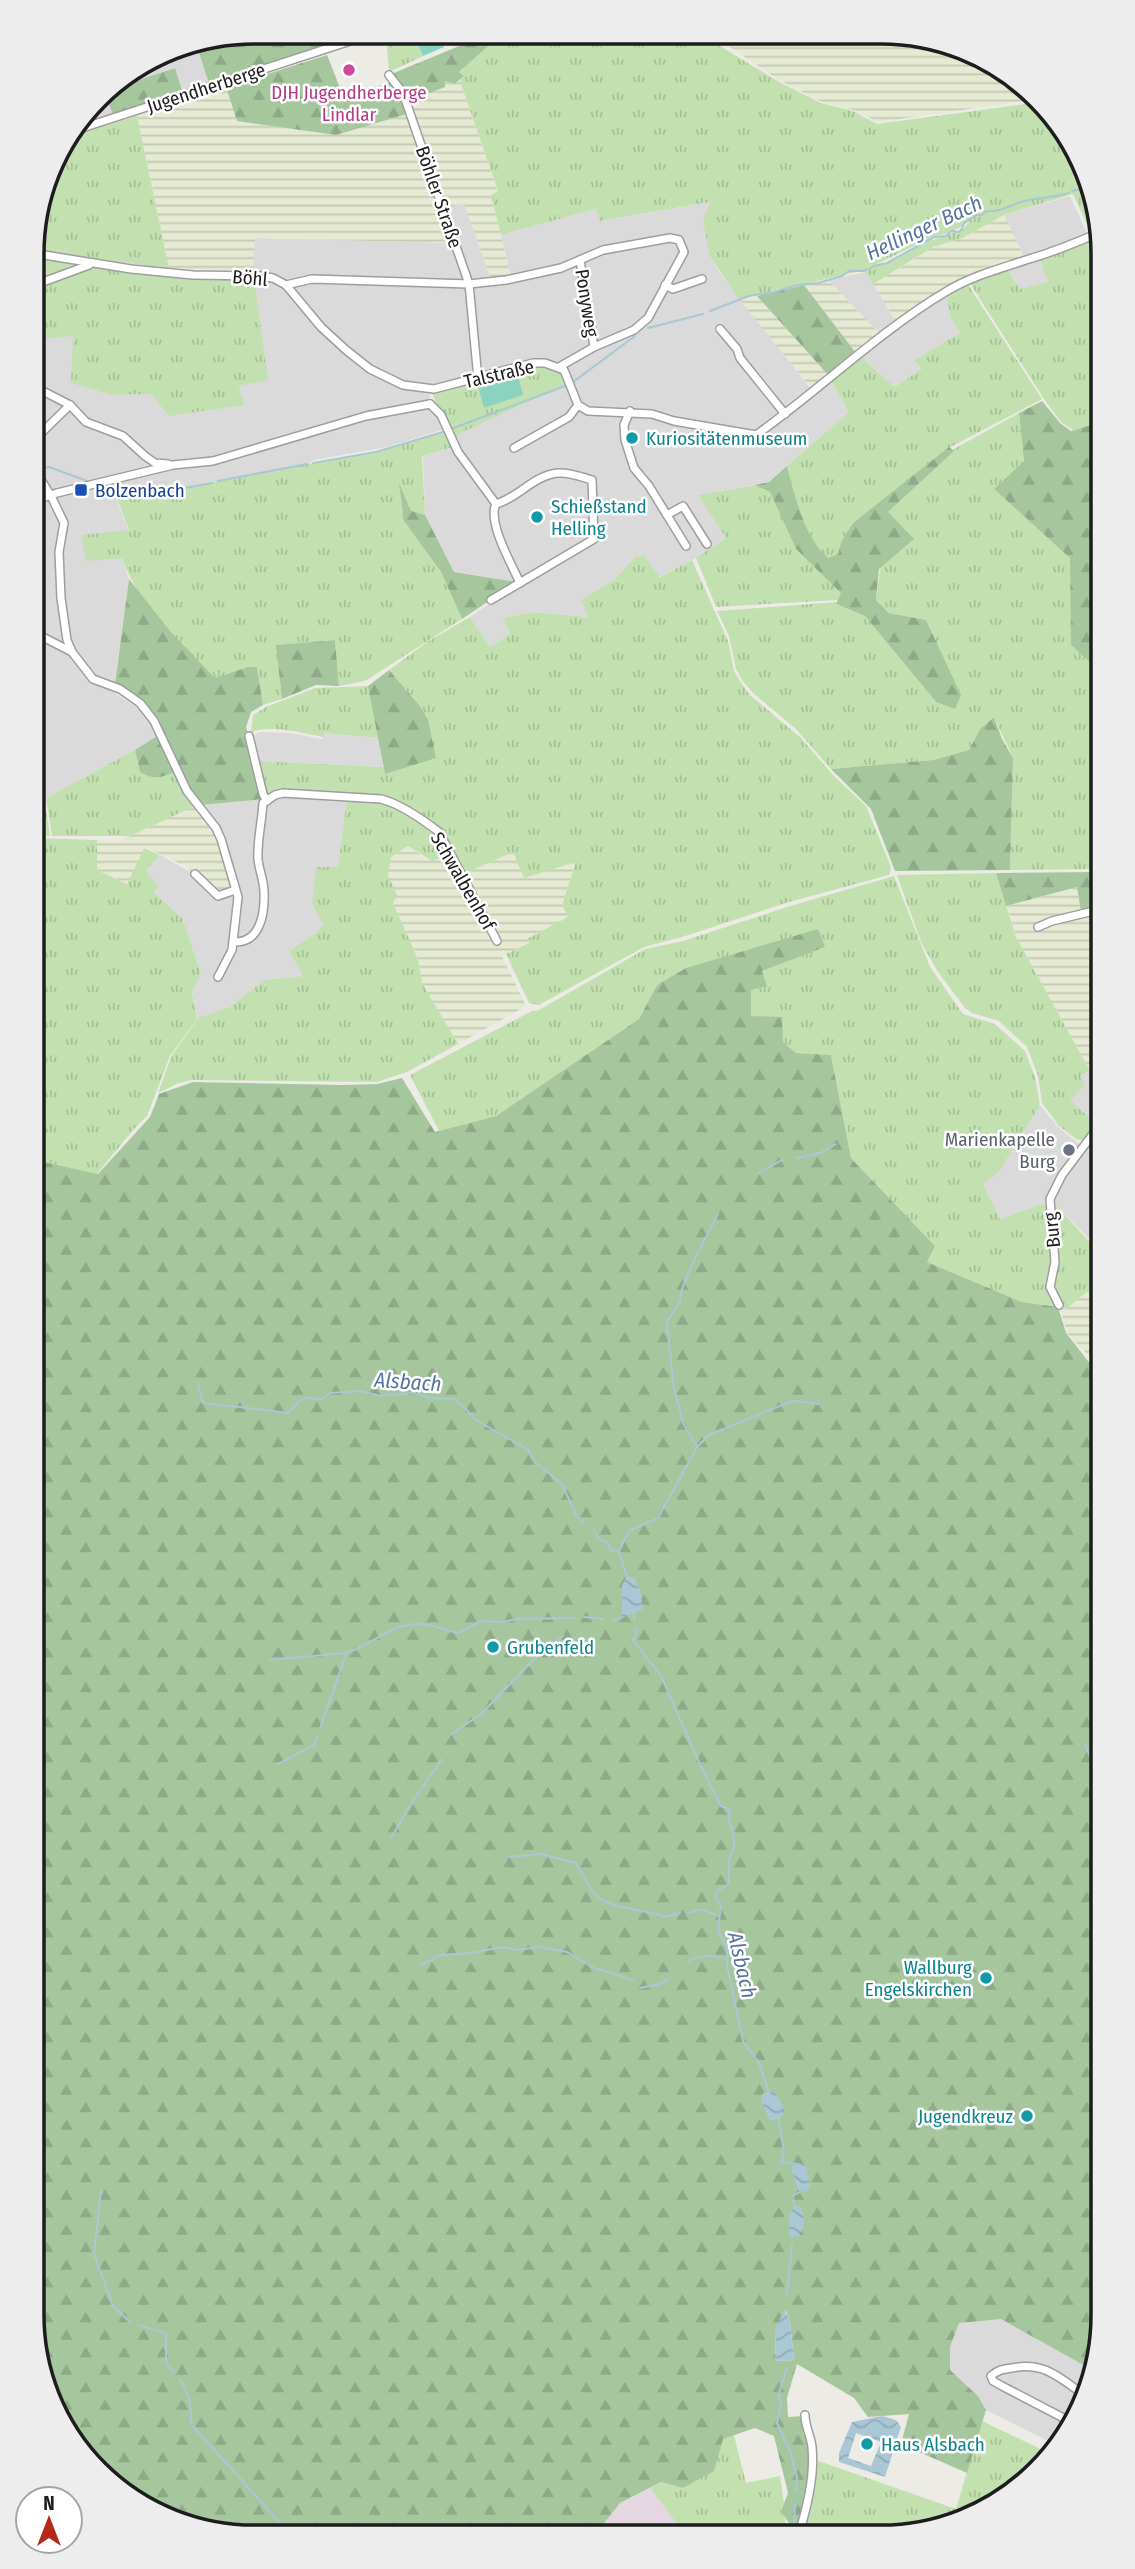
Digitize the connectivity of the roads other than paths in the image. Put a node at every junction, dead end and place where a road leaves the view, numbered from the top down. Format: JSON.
{"nodes":[{"id":1,"x":341,"y":44,"type":"edge"},
{"id":2,"x":389,"y":75,"type":"dead end"},
{"id":3,"x":87,"y":127,"type":"edge"},
{"id":4,"x":1090,"y":236,"type":"edge"},
{"id":5,"x":44,"y":255,"type":"edge"},
{"id":6,"x":580,"y":260,"type":"junction"},
{"id":7,"x":90,"y":264,"type":"junction"},
{"id":8,"x":702,"y":279,"type":"dead end"},
{"id":9,"x":44,"y":281,"type":"edge"},
{"id":10,"x":469,"y":284,"type":"junction"},
{"id":11,"x":286,"y":285,"type":"junction"},
{"id":12,"x":665,"y":285,"type":"junction"},
{"id":13,"x":720,"y":329,"type":"dead end"},
{"id":14,"x":594,"y":347,"type":"junction"},
{"id":15,"x":559,"y":367,"type":"junction"},
{"id":16,"x":478,"y":379,"type":"junction"},
{"id":17,"x":430,"y":389,"type":"junction"},
{"id":18,"x":44,"y":392,"type":"edge"},
{"id":19,"x":430,"y":404,"type":"junction"},
{"id":20,"x":70,"y":405,"type":"junction"},
{"id":21,"x":578,"y":405,"type":"junction"},
{"id":22,"x":630,"y":411,"type":"junction"},
{"id":23,"x":785,"y":414,"type":"junction"},
{"id":24,"x":44,"y":431,"type":"edge"},
{"id":25,"x":514,"y":448,"type":"dead end"},
{"id":26,"x":173,"y":465,"type":"junction"},
{"id":27,"x":44,"y":485,"type":"edge"},
{"id":28,"x":51,"y":496,"type":"junction"},
{"id":29,"x":44,"y":498,"type":"edge"},
{"id":30,"x":496,"y":504,"type":"junction"},
{"id":31,"x":667,"y":515,"type":"junction"},
{"id":32,"x":707,"y":544,"type":"dead end"},
{"id":33,"x":686,"y":546,"type":"dead end"},
{"id":34,"x":520,"y":583,"type":"junction"},
{"id":35,"x":491,"y":600,"type":"dead end"},
{"id":36,"x":44,"y":638,"type":"edge"},
{"id":37,"x":72,"y":652,"type":"junction"},
{"id":38,"x":249,"y":736,"type":"dead end"},
{"id":39,"x":267,"y":801,"type":"junction"},
{"id":40,"x":195,"y":874,"type":"dead end"},
{"id":41,"x":235,"y":890,"type":"junction"},
{"id":42,"x":1091,"y":911,"type":"edge"},
{"id":43,"x":1038,"y":927,"type":"dead end"},
{"id":44,"x":497,"y":941,"type":"dead end"},
{"id":45,"x":234,"y":942,"type":"junction"},
{"id":46,"x":218,"y":977,"type":"dead end"},
{"id":47,"x":1091,"y":1137,"type":"edge"},
{"id":48,"x":1059,"y":1306,"type":"dead end"},
{"id":49,"x":1077,"y":2390,"type":"edge"},
{"id":50,"x":805,"y":2415,"type":"dead end"},
{"id":51,"x":1064,"y":2418,"type":"edge"},
{"id":52,"x":801,"y":2525,"type":"edge"}],
"edges":[{"from":1,"to":3,"type":"street","name":"Jugendherberge"},
{"from":2,"to":10,"type":"street","name":"Böhler Straße"},
{"from":4,"to":23,"type":"street"},
{"from":5,"to":7,"type":"street","name":"Böhl"},
{"from":6,"to":10,"type":"street"},
{"from":6,"to":12,"type":"street","name":"Ponyweg"},
{"from":6,"to":14,"type":"street","name":"Ponyweg"},
{"from":7,"to":9,"type":"street"},
{"from":7,"to":11,"type":"street","name":"Böhl"},
{"from":8,"to":12,"type":"street"},
{"from":10,"to":11,"type":"street"},
{"from":10,"to":16,"type":"street","name":"Böhler Straße"},
{"from":11,"to":17,"type":"street","name":"Böhl"},
{"from":12,"to":14,"type":"street","name":"Ponyweg"},
{"from":13,"to":23,"type":"street"},
{"from":14,"to":15,"type":"street","name":"Ponyweg"},
{"from":15,"to":16,"type":"street","name":"Talstraße"},
{"from":15,"to":21,"type":"street","name":"Talstraße"},
{"from":16,"to":17,"type":"street","name":"Talstraße"},
{"from":17,"to":19,"type":"street"},
{"from":18,"to":20,"type":"street"},
{"from":19,"to":26,"type":"street"},
{"from":19,"to":30,"type":"street"},
{"from":20,"to":24,"type":"street"},
{"from":20,"to":26,"type":"street"},
{"from":21,"to":22,"type":"street"},
{"from":21,"to":25,"type":"street"},
{"from":22,"to":23,"type":"street"},
{"from":22,"to":31,"type":"street"},
{"from":26,"to":28,"type":"street"},
{"from":27,"to":28,"type":"street"},
{"from":28,"to":29,"type":"street"},
{"from":28,"to":37,"type":"street"},
{"from":30,"to":34,"type":"street"},
{"from":30,"to":34,"type":"street"},
{"from":31,"to":32,"type":"street"},
{"from":31,"to":33,"type":"street"},
{"from":34,"to":35,"type":"street"},
{"from":36,"to":37,"type":"street"},
{"from":37,"to":41,"type":"street"},
{"from":38,"to":39,"type":"street"},
{"from":39,"to":44,"type":"street","name":"Schwalbenhof"},
{"from":39,"to":45,"type":"street"},
{"from":40,"to":41,"type":"street"},
{"from":41,"to":45,"type":"street"},
{"from":42,"to":43,"type":"street"},
{"from":45,"to":46,"type":"street"},
{"from":47,"to":48,"type":"street","name":"Burg"},
{"from":49,"to":51,"type":"street"},
{"from":50,"to":52,"type":"street"}]}
